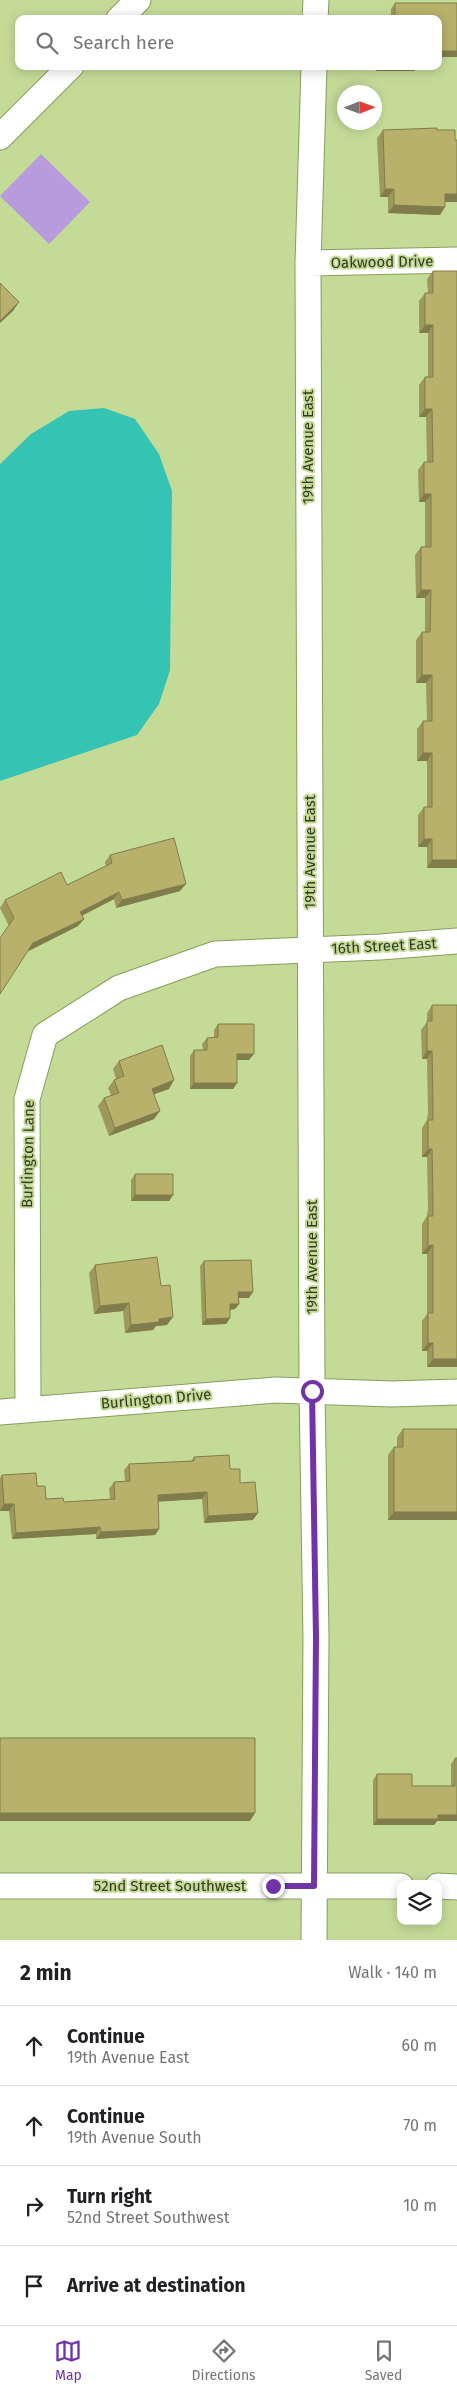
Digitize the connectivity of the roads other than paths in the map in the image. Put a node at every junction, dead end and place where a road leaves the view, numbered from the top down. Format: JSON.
{"nodes":[{"id":1,"x":138,"y":0,"type":"edge"},
{"id":2,"x":316,"y":0,"type":"edge"},
{"id":3,"x":123,"y":15,"type":"edge"},
{"id":4,"x":315,"y":15,"type":"edge"},
{"id":5,"x":67,"y":70,"type":"edge"},
{"id":6,"x":314,"y":70,"type":"edge"},
{"id":7,"x":0,"y":137,"type":"edge"},
{"id":8,"x":457,"y":260,"type":"edge"},
{"id":9,"x":308,"y":263,"type":"junction"},
{"id":10,"x":457,"y":941,"type":"edge"},
{"id":11,"x":310,"y":950,"type":"junction"},
{"id":12,"x":312,"y":1391,"type":"junction"},
{"id":13,"x":457,"y":1392,"type":"edge"},
{"id":14,"x":28,"y":1410,"type":"junction"},
{"id":15,"x":0,"y":1412,"type":"edge"},
{"id":16,"x":0,"y":1886,"type":"edge"},
{"id":17,"x":314,"y":1886,"type":"junction"},
{"id":18,"x":397,"y":1886,"type":"edge"},
{"id":19,"x":442,"y":1886,"type":"edge"},
{"id":20,"x":457,"y":1886,"type":"edge"},
{"id":21,"x":314,"y":1940,"type":"edge"}],
"edges":[{"from":1,"to":3,"type":"street"},
{"from":2,"to":4,"type":"street"},
{"from":5,"to":7,"type":"street"},
{"from":6,"to":9,"type":"street","name":"19th Avenue East"},
{"from":8,"to":9,"type":"street","name":"Oakwood Drive"},
{"from":9,"to":11,"type":"street","name":"19th Avenue East"},
{"from":10,"to":11,"type":"street","name":"16th Street East"},
{"from":11,"to":12,"type":"street","name":"19th Avenue East"},
{"from":11,"to":14,"type":"street","name":"Burlington Lane"},
{"from":12,"to":13,"type":"street"},
{"from":12,"to":14,"type":"street","name":"Burlington Drive"},
{"from":12,"to":17,"type":"street","name":"19th Avenue East"},
{"from":14,"to":15,"type":"street","name":"Burlington Drive"},
{"from":16,"to":17,"type":"street","name":"52nd Street Southwest"},
{"from":17,"to":18,"type":"street","name":"52nd Street Southwest"},
{"from":17,"to":21,"type":"street","name":"19th Avenue East"},
{"from":19,"to":20,"type":"street"}]}
